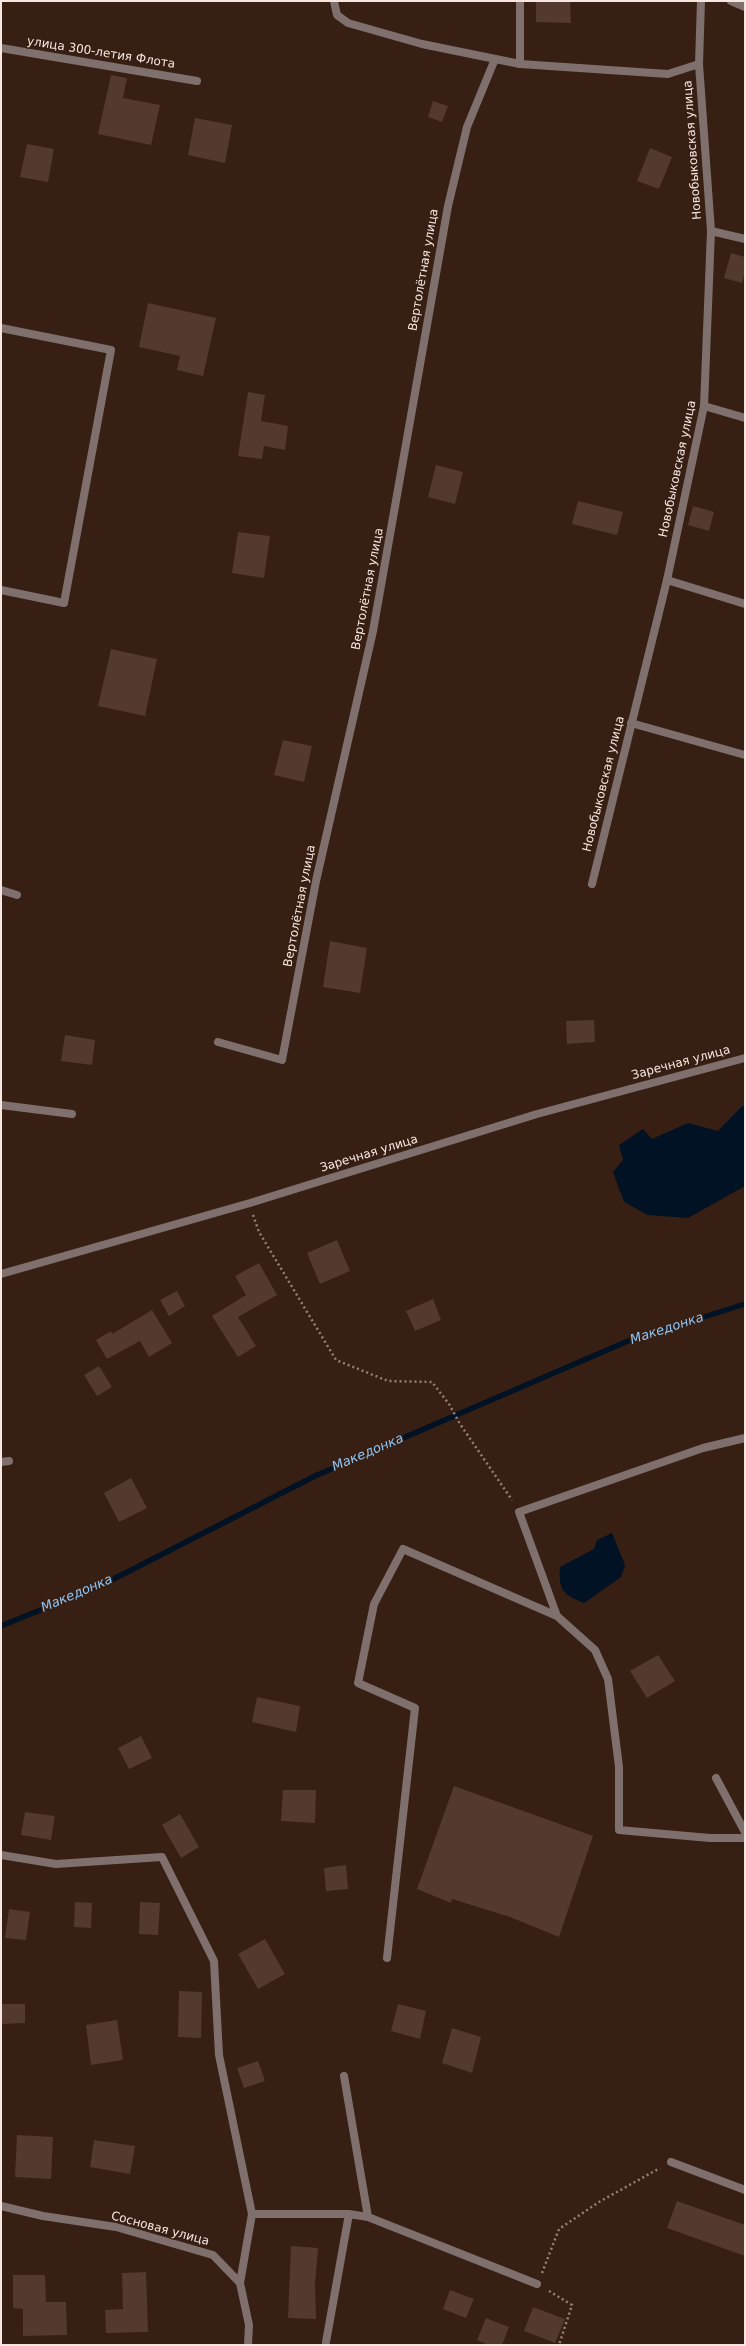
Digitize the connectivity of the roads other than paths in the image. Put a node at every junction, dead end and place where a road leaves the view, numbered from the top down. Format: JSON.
{"nodes":[{"id":1,"x":334,"y":1,"type":"edge"},
{"id":2,"x":520,"y":1,"type":"edge"},
{"id":3,"x":701,"y":1,"type":"edge"},
{"id":4,"x":731,"y":1,"type":"edge"},
{"id":5,"x":745,"y":7,"type":"edge"},
{"id":6,"x":1,"y":48,"type":"edge"},
{"id":7,"x":495,"y":59,"type":"junction"},
{"id":8,"x":520,"y":64,"type":"junction"},
{"id":9,"x":699,"y":64,"type":"junction"},
{"id":10,"x":197,"y":81,"type":"dead end"},
{"id":11,"x":711,"y":231,"type":"junction"},
{"id":12,"x":745,"y":239,"type":"edge"},
{"id":13,"x":1,"y":328,"type":"edge"},
{"id":14,"x":704,"y":406,"type":"junction"},
{"id":15,"x":745,"y":418,"type":"edge"},
{"id":16,"x":667,"y":580,"type":"junction"},
{"id":17,"x":1,"y":590,"type":"edge"},
{"id":18,"x":745,"y":604,"type":"edge"},
{"id":19,"x":631,"y":723,"type":"junction"},
{"id":20,"x":745,"y":755,"type":"edge"},
{"id":21,"x":592,"y":884,"type":"dead end"},
{"id":22,"x":1,"y":890,"type":"edge"},
{"id":23,"x":17,"y":895,"type":"dead end"},
{"id":24,"x":218,"y":1042,"type":"dead end"},
{"id":25,"x":745,"y":1058,"type":"edge"},
{"id":26,"x":1,"y":1105,"type":"edge"},
{"id":27,"x":72,"y":1114,"type":"dead end"},
{"id":28,"x":1,"y":1274,"type":"edge"},
{"id":29,"x":745,"y":1438,"type":"edge"},
{"id":30,"x":558,"y":1616,"type":"junction"},
{"id":31,"x":716,"y":1778,"type":"dead end"},
{"id":32,"x":745,"y":1832,"type":"edge"},
{"id":33,"x":745,"y":1838,"type":"edge"},
{"id":34,"x":1,"y":1855,"type":"edge"},
{"id":35,"x":387,"y":1958,"type":"dead end"},
{"id":36,"x":344,"y":2076,"type":"dead end"},
{"id":37,"x":671,"y":2162,"type":"road end"},
{"id":38,"x":745,"y":2190,"type":"edge"},
{"id":39,"x":1,"y":2206,"type":"edge"},
{"id":40,"x":252,"y":2214,"type":"junction"},
{"id":41,"x":349,"y":2214,"type":"junction"},
{"id":42,"x":368,"y":2217,"type":"junction"},
{"id":43,"x":240,"y":2283,"type":"junction"},
{"id":44,"x":537,"y":2284,"type":"road end"},
{"id":45,"x":326,"y":2342,"type":"dead end"},
{"id":46,"x":248,"y":2345,"type":"edge"}],
"edges":[{"from":1,"to":7,"type":"street"},
{"from":2,"to":8,"type":"street"},
{"from":3,"to":9,"type":"street","name":"Новобыковская улица"},
{"from":4,"to":5,"type":"street"},
{"from":6,"to":10,"type":"street","name":"улица 300-летия Флота"},
{"from":7,"to":8,"type":"street"},
{"from":7,"to":24,"type":"street","name":"Вертолётная улица"},
{"from":8,"to":9,"type":"street"},
{"from":9,"to":11,"type":"street","name":"Новобыковская улица"},
{"from":11,"to":12,"type":"street"},
{"from":11,"to":14,"type":"street","name":"Новобыковская улица"},
{"from":13,"to":17,"type":"street"},
{"from":14,"to":15,"type":"street"},
{"from":14,"to":16,"type":"street","name":"Новобыковская улица"},
{"from":16,"to":18,"type":"street"},
{"from":16,"to":19,"type":"street","name":"Новобыковская улица"},
{"from":19,"to":20,"type":"street"},
{"from":19,"to":21,"type":"street","name":"Новобыковская улица"},
{"from":22,"to":23,"type":"street"},
{"from":25,"to":28,"type":"street","name":"Заречная улица"},
{"from":26,"to":27,"type":"street"},
{"from":29,"to":30,"type":"street"},
{"from":30,"to":33,"type":"street"},
{"from":30,"to":35,"type":"street"},
{"from":31,"to":32,"type":"street"},
{"from":34,"to":40,"type":"street"},
{"from":36,"to":42,"type":"street"},
{"from":37,"to":38,"type":"street"},
{"from":39,"to":43,"type":"street","name":"Сосновая улица"},
{"from":40,"to":41,"type":"street"},
{"from":40,"to":43,"type":"street"},
{"from":41,"to":42,"type":"street"},
{"from":41,"to":45,"type":"street"},
{"from":42,"to":44,"type":"street"},
{"from":43,"to":46,"type":"street"}]}
